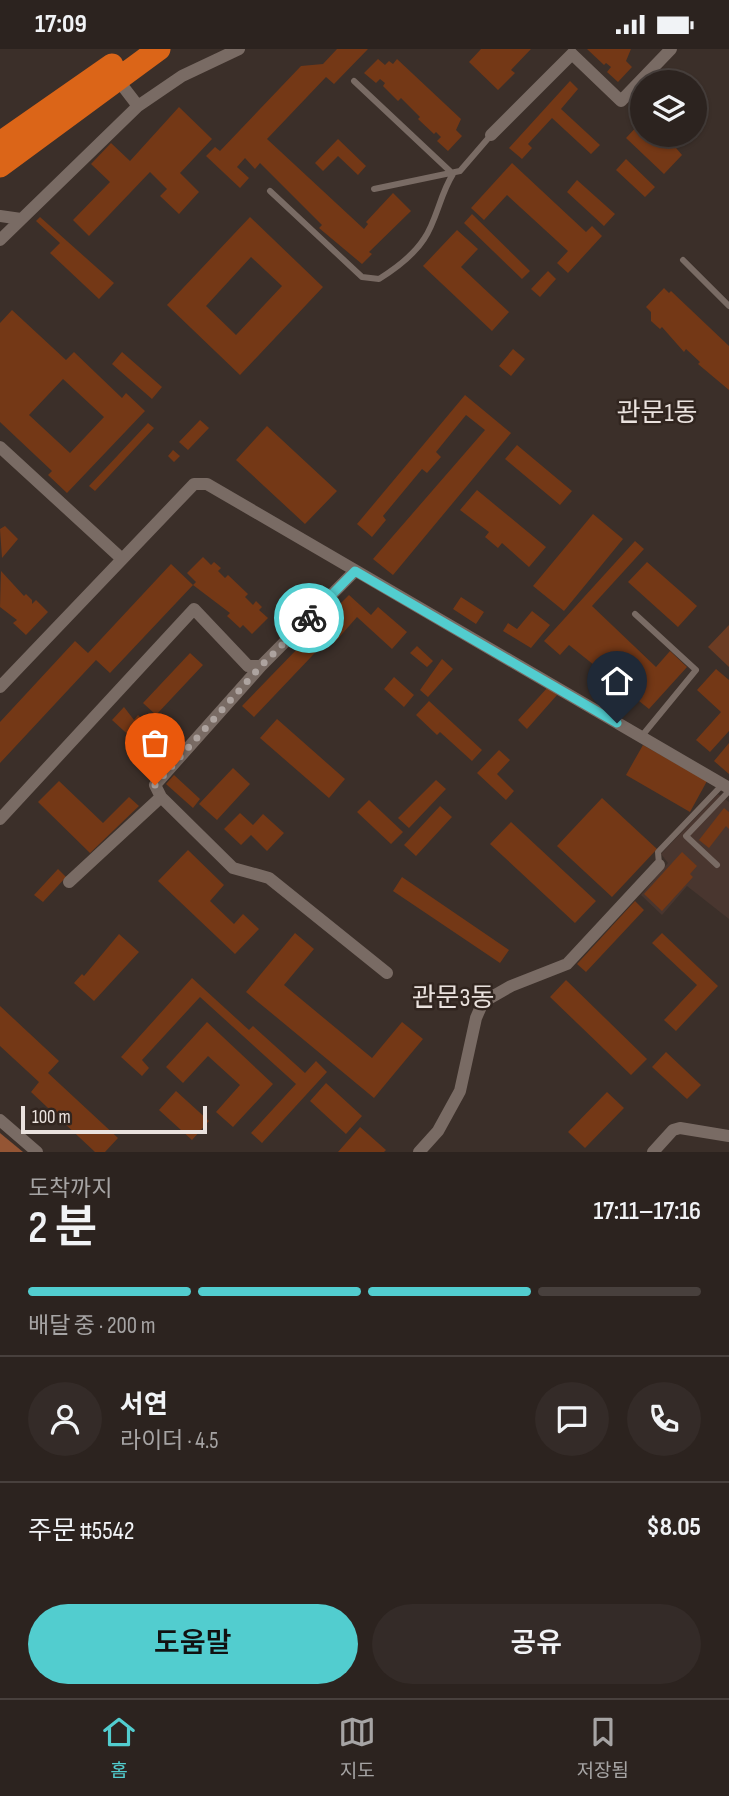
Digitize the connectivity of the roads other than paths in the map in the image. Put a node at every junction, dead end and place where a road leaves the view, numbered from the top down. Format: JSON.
{"nodes":[{"id":1,"x":175,"y":49,"type":"edge"},
{"id":2,"x":239,"y":49,"type":"edge"},
{"id":3,"x":671,"y":49,"type":"edge"},
{"id":4,"x":148,"y":51,"type":"edge"},
{"id":5,"x":118,"y":80,"type":"junction"},
{"id":6,"x":355,"y":81,"type":"dead end"},
{"id":7,"x":138,"y":106,"type":"junction"},
{"id":8,"x":491,"y":135,"type":"joint"},
{"id":9,"x":0,"y":143,"type":"edge"},
{"id":10,"x":0,"y":166,"type":"edge"},
{"id":11,"x":453,"y":174,"type":"junction"},
{"id":12,"x":374,"y":189,"type":"dead end"},
{"id":13,"x":270,"y":191,"type":"dead end"},
{"id":14,"x":0,"y":216,"type":"edge"},
{"id":15,"x":21,"y":219,"type":"junction"},
{"id":16,"x":0,"y":240,"type":"edge"},
{"id":17,"x":683,"y":260,"type":"dead end"},
{"id":18,"x":729,"y":306,"type":"edge"},
{"id":19,"x":0,"y":447,"type":"edge"},
{"id":20,"x":122,"y":559,"type":"junction"},
{"id":21,"x":355,"y":571,"type":"junction"},
{"id":22,"x":635,"y":614,"type":"dead end"},
{"id":23,"x":261,"y":666,"type":"junction"},
{"id":24,"x":0,"y":687,"type":"edge"},
{"id":25,"x":641,"y":737,"type":"junction"},
{"id":26,"x":727,"y":788,"type":"edge"},
{"id":27,"x":161,"y":797,"type":"junction"},
{"id":28,"x":0,"y":819,"type":"edge"},
{"id":29,"x":659,"y":865,"type":"joint"},
{"id":30,"x":717,"y":865,"type":"dead end"},
{"id":31,"x":69,"y":883,"type":"dead end"},
{"id":32,"x":387,"y":973,"type":"dead end"},
{"id":33,"x":0,"y":1121,"type":"edge"},
{"id":34,"x":729,"y":1136,"type":"edge"},
{"id":35,"x":37,"y":1152,"type":"edge"},
{"id":36,"x":419,"y":1152,"type":"edge"},
{"id":37,"x":653,"y":1152,"type":"edge"}],
"edges":[{"from":1,"to":4,"type":"highway"},
{"from":2,"to":7,"type":"street"},
{"from":3,"to":8,"type":"street"},
{"from":4,"to":5,"type":"highway"},
{"from":4,"to":9,"type":"highway"},
{"from":5,"to":7,"type":"street"},
{"from":5,"to":10,"type":"highway"},
{"from":6,"to":11,"type":"lane"},
{"from":7,"to":15,"type":"street"},
{"from":8,"to":11,"type":"lane"},
{"from":11,"to":12,"type":"lane"},
{"from":11,"to":13,"type":"lane"},
{"from":14,"to":15,"type":"street"},
{"from":15,"to":16,"type":"street"},
{"from":17,"to":18,"type":"lane"},
{"from":19,"to":20,"type":"street"},
{"from":20,"to":21,"type":"street"},
{"from":20,"to":24,"type":"street"},
{"from":21,"to":23,"type":"street"},
{"from":21,"to":25,"type":"street"},
{"from":22,"to":25,"type":"lane"},
{"from":23,"to":27,"type":"street"},
{"from":23,"to":28,"type":"street"},
{"from":25,"to":26,"type":"street"},
{"from":26,"to":29,"type":"lane"},
{"from":26,"to":30,"type":"lane"},
{"from":27,"to":31,"type":"street"},
{"from":27,"to":32,"type":"street"},
{"from":29,"to":36,"type":"street"},
{"from":33,"to":35,"type":"street"},
{"from":34,"to":37,"type":"street"}]}
